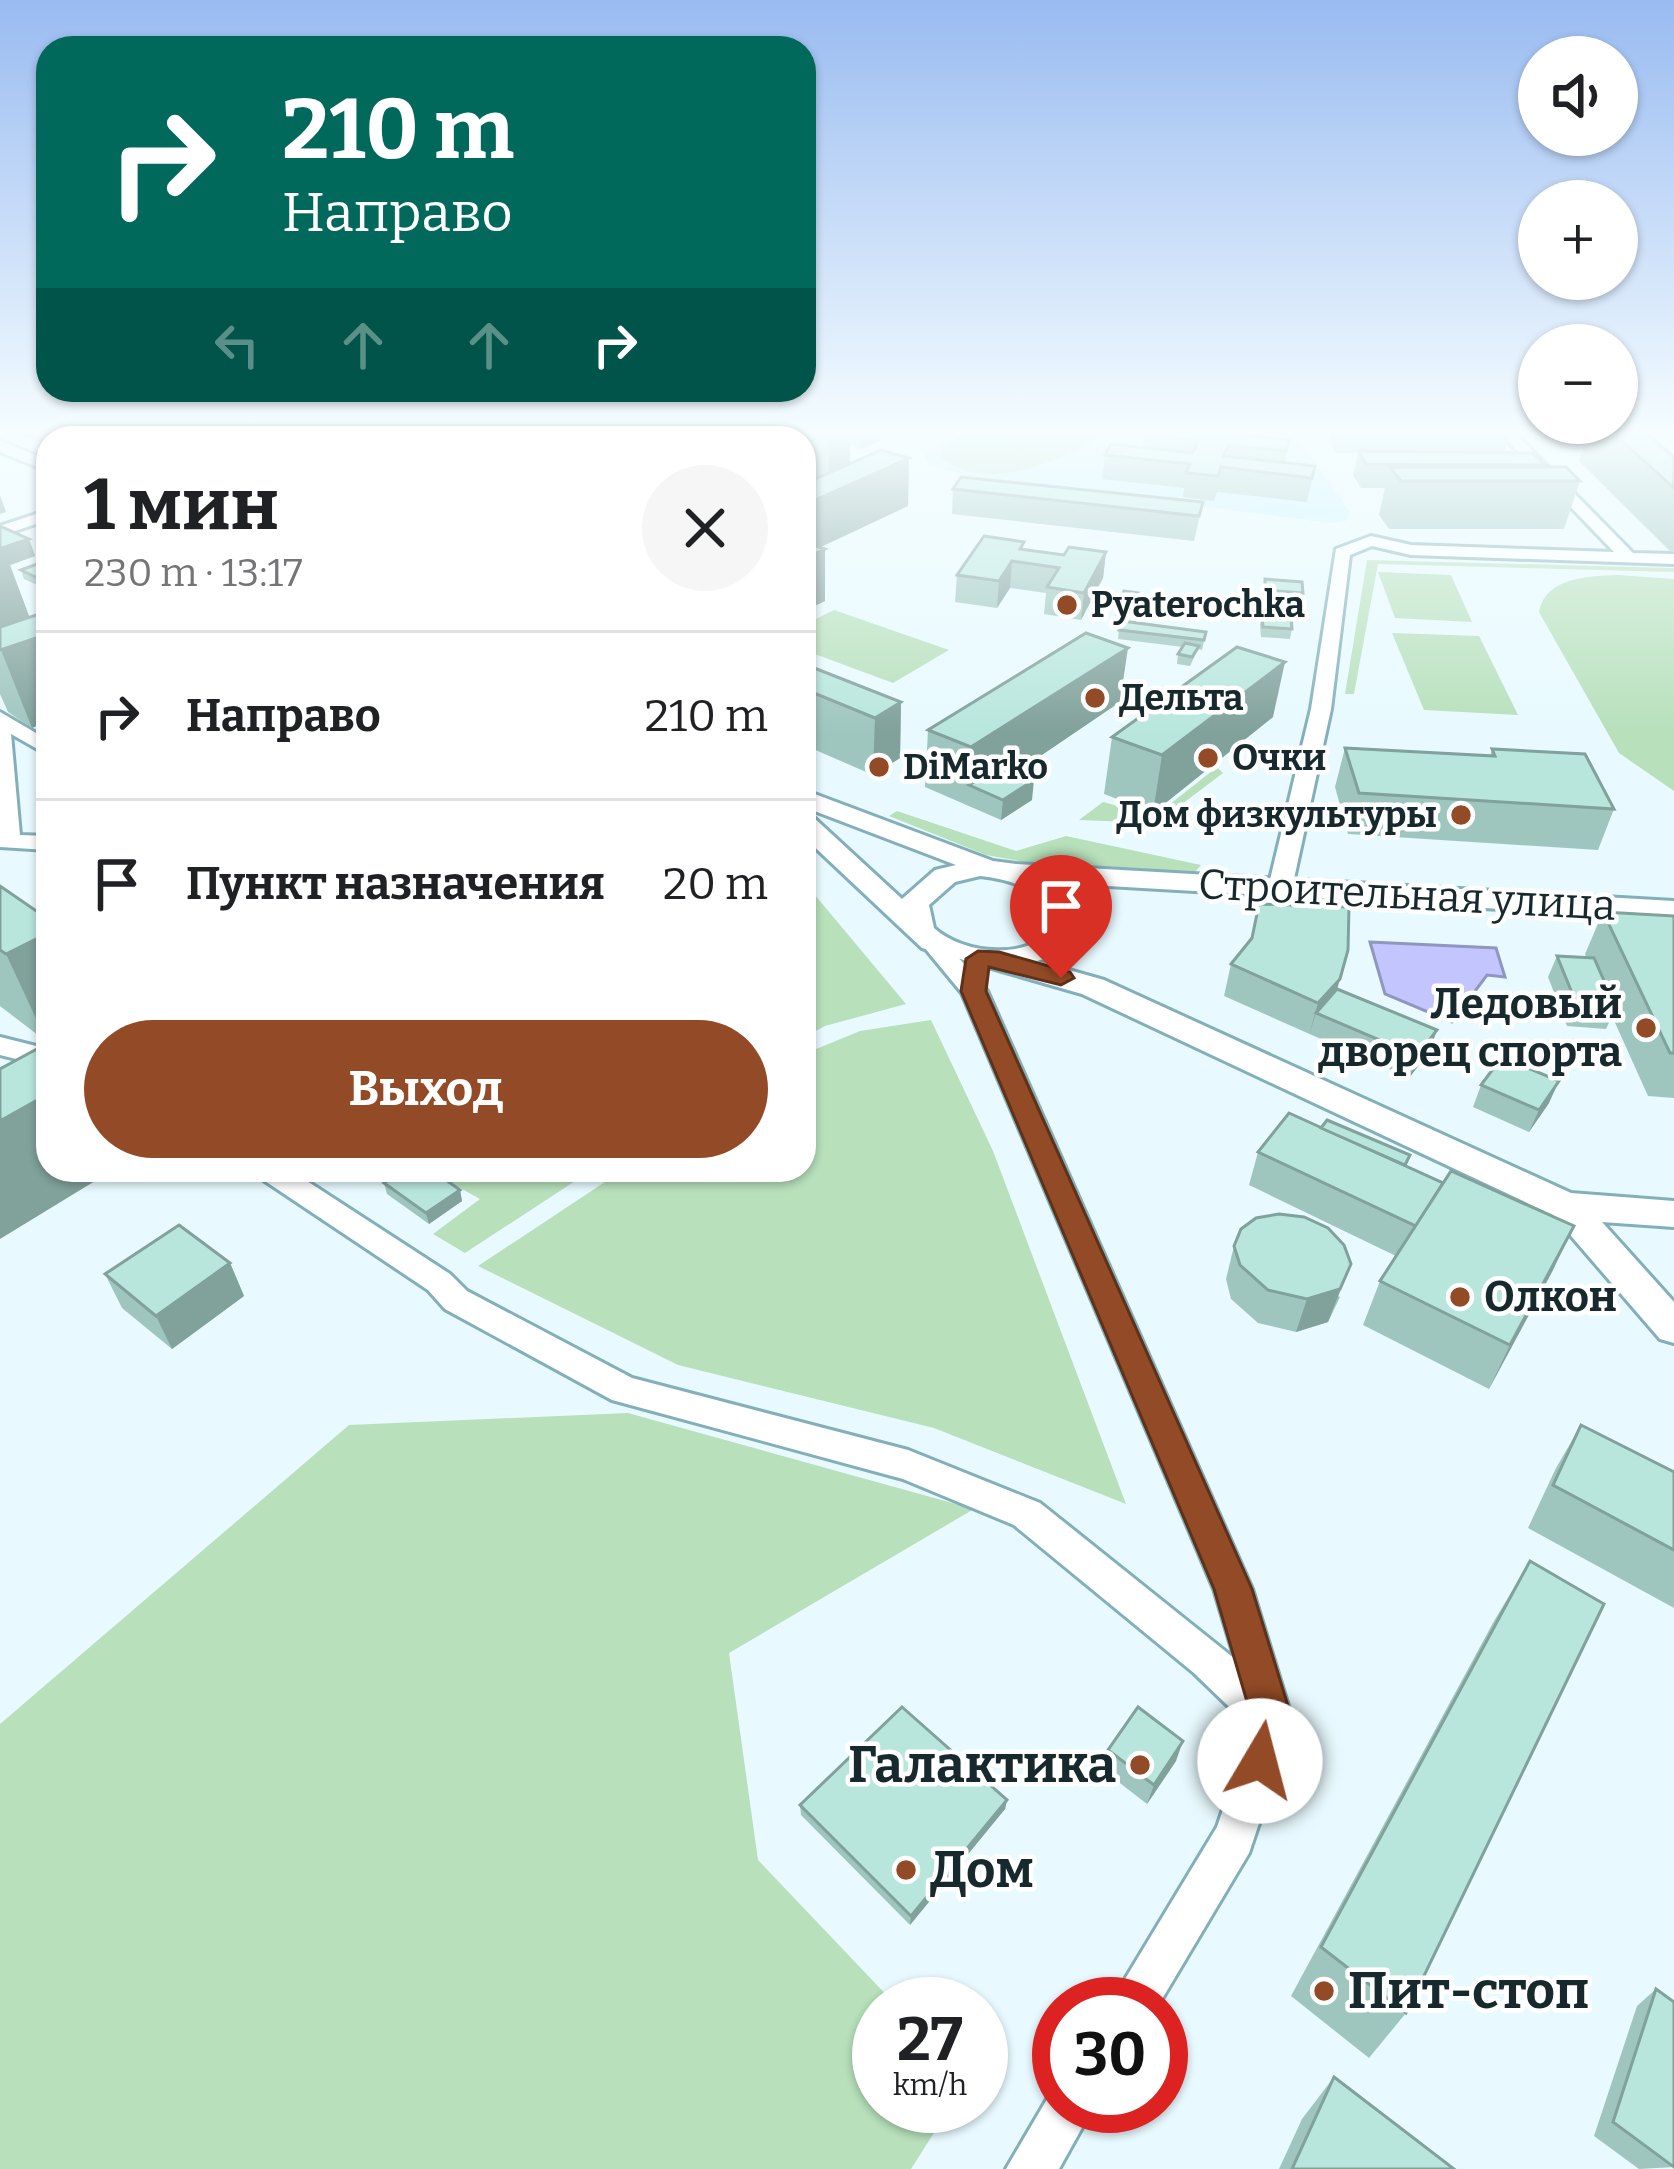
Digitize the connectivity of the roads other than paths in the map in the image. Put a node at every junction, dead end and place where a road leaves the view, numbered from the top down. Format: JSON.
{"nodes":[{"id":1,"x":1602,"y":530,"type":"edge"},
{"id":2,"x":1628,"y":557,"type":"junction"},
{"id":3,"x":1674,"y":559,"type":"edge"},
{"id":4,"x":1,"y":719,"type":"edge"},
{"id":5,"x":36,"y":740,"type":"edge"},
{"id":6,"x":816,"y":802,"type":"edge"},
{"id":7,"x":816,"y":834,"type":"edge"},
{"id":8,"x":5,"y":841,"type":"edge"},
{"id":9,"x":36,"y":843,"type":"edge"},
{"id":10,"x":1004,"y":871,"type":"junction"},
{"id":11,"x":1139,"y":881,"type":"junction"},
{"id":12,"x":1280,"y":888,"type":"junction"},
{"id":13,"x":1674,"y":910,"type":"edge"},
{"id":14,"x":1063,"y":928,"type":"junction"},
{"id":15,"x":926,"y":936,"type":"junction"},
{"id":16,"x":984,"y":970,"type":"junction"},
{"id":17,"x":1093,"y":987,"type":"junction"},
{"id":18,"x":0,"y":1046,"type":"edge"},
{"id":19,"x":36,"y":1055,"type":"edge"},
{"id":20,"x":287,"y":1182,"type":"edge"},
{"id":21,"x":1566,"y":1206,"type":"junction"},
{"id":22,"x":1674,"y":1214,"type":"edge"},
{"id":23,"x":1674,"y":1328,"type":"edge"},
{"id":24,"x":1273,"y":1722,"type":"junction"},
{"id":25,"x":1149,"y":1977,"type":"edge"},
{"id":26,"x":1053,"y":2133,"type":"edge"},
{"id":27,"x":1031,"y":2169,"type":"edge"}],
"edges":[{"from":1,"to":2,"type":"street"},
{"from":2,"to":3,"type":"street"},
{"from":2,"to":12,"type":"street"},
{"from":4,"to":5,"type":"street"},
{"from":4,"to":8,"type":"street"},
{"from":6,"to":10,"type":"street","name":"Строительная улица"},
{"from":7,"to":15,"type":"street"},
{"from":8,"to":9,"type":"street"},
{"from":10,"to":11,"type":"street","name":"Строительная улица"},
{"from":10,"to":14,"type":"street"},
{"from":10,"to":15,"type":"street"},
{"from":11,"to":12,"type":"street","name":"Строительная улица"},
{"from":11,"to":14,"type":"street","name":"Строительная улица"},
{"from":12,"to":13,"type":"street","name":"Строительная улица"},
{"from":14,"to":16,"type":"street"},
{"from":14,"to":17,"type":"street"},
{"from":15,"to":16,"type":"street"},
{"from":16,"to":17,"type":"street"},
{"from":16,"to":24,"type":"street"},
{"from":17,"to":21,"type":"street"},
{"from":18,"to":19,"type":"street"},
{"from":20,"to":24,"type":"street"},
{"from":21,"to":22,"type":"street"},
{"from":21,"to":23,"type":"street"},
{"from":24,"to":25,"type":"street"},
{"from":26,"to":27,"type":"street"}]}
